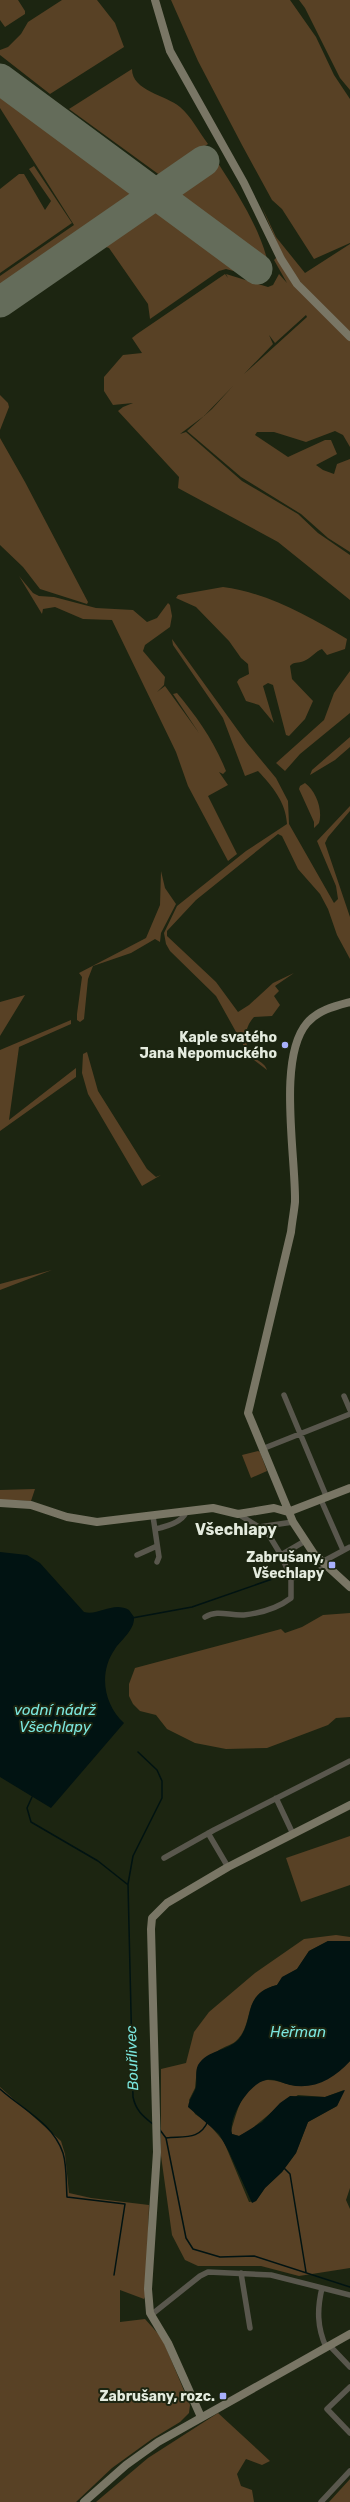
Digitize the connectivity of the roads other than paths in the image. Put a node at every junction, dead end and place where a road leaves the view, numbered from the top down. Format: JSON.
{"nodes":[{"id":1,"x":155,"y":0,"type":"edge"},
{"id":2,"x":350,"y":337,"type":"edge"},
{"id":3,"x":350,"y":1002,"type":"edge"},
{"id":4,"x":284,"y":1396,"type":"dead end"},
{"id":5,"x":344,"y":1396,"type":"dead end"},
{"id":6,"x":350,"y":1410,"type":"edge"},
{"id":7,"x":350,"y":1414,"type":"edge"},
{"id":8,"x":300,"y":1433,"type":"junction"},
{"id":9,"x":262,"y":1448,"type":"junction"},
{"id":10,"x":350,"y":1488,"type":"edge"},
{"id":11,"x":324,"y":1499,"type":"junction"},
{"id":12,"x":0,"y":1503,"type":"edge"},
{"id":13,"x":186,"y":1512,"type":"junction"},
{"id":14,"x":288,"y":1512,"type":"junction"},
{"id":15,"x":238,"y":1514,"type":"junction"},
{"id":16,"x":153,"y":1516,"type":"junction"},
{"id":17,"x":293,"y":1522,"type":"junction"},
{"id":18,"x":264,"y":1527,"type":"junction"},
{"id":19,"x":155,"y":1529,"type":"junction"},
{"id":20,"x":305,"y":1541,"type":"junction"},
{"id":21,"x":157,"y":1546,"type":"junction"},
{"id":22,"x":350,"y":1547,"type":"edge"},
{"id":23,"x":343,"y":1550,"type":"junction"},
{"id":24,"x":137,"y":1555,"type":"dead end"},
{"id":25,"x":281,"y":1556,"type":"junction"},
{"id":26,"x":157,"y":1562,"type":"dead end"},
{"id":27,"x":324,"y":1564,"type":"junction"},
{"id":28,"x":292,"y":1578,"type":"junction"},
{"id":29,"x":350,"y":1587,"type":"edge"},
{"id":30,"x":205,"y":1617,"type":"dead end"},
{"id":31,"x":350,"y":1761,"type":"edge"},
{"id":32,"x":276,"y":1798,"type":"junction"},
{"id":33,"x":350,"y":1805,"type":"edge"},
{"id":34,"x":208,"y":1833,"type":"junction"},
{"id":35,"x":293,"y":1834,"type":"junction"},
{"id":36,"x":164,"y":1858,"type":"dead end"},
{"id":37,"x":228,"y":1867,"type":"junction"},
{"id":38,"x":241,"y":2273,"type":"junction"},
{"id":39,"x":322,"y":2288,"type":"junction"},
{"id":40,"x":350,"y":2295,"type":"edge"},
{"id":41,"x":151,"y":2315,"type":"junction"},
{"id":42,"x":250,"y":2328,"type":"dead end"},
{"id":43,"x":350,"y":2334,"type":"edge"},
{"id":44,"x":327,"y":2346,"type":"junction"},
{"id":45,"x":350,"y":2367,"type":"edge"},
{"id":46,"x":350,"y":2387,"type":"edge"},
{"id":47,"x":201,"y":2417,"type":"junction"},
{"id":48,"x":350,"y":2433,"type":"edge"},
{"id":49,"x":350,"y":2472,"type":"edge"},
{"id":50,"x":84,"y":2502,"type":"edge"},
{"id":51,"x":321,"y":2502,"type":"edge"}],
"edges":[{"from":1,"to":2,"type":"street"},
{"from":3,"to":9,"type":"street"},
{"from":4,"to":8,"type":"street"},
{"from":5,"to":6,"type":"street"},
{"from":7,"to":8,"type":"street"},
{"from":8,"to":9,"type":"street"},
{"from":8,"to":11,"type":"street"},
{"from":9,"to":14,"type":"street"},
{"from":10,"to":11,"type":"street"},
{"from":11,"to":14,"type":"street"},
{"from":11,"to":23,"type":"street"},
{"from":12,"to":16,"type":"street"},
{"from":13,"to":15,"type":"street"},
{"from":13,"to":16,"type":"street"},
{"from":13,"to":19,"type":"street"},
{"from":14,"to":15,"type":"street"},
{"from":14,"to":17,"type":"street"},
{"from":15,"to":18,"type":"street"},
{"from":16,"to":19,"type":"street"},
{"from":17,"to":18,"type":"street"},
{"from":17,"to":20,"type":"street"},
{"from":18,"to":25,"type":"street"},
{"from":19,"to":21,"type":"street"},
{"from":20,"to":25,"type":"street"},
{"from":20,"to":27,"type":"street"},
{"from":21,"to":24,"type":"street"},
{"from":21,"to":26,"type":"street"},
{"from":22,"to":23,"type":"street"},
{"from":23,"to":27,"type":"street"},
{"from":25,"to":28,"type":"street"},
{"from":27,"to":28,"type":"street"},
{"from":27,"to":29,"type":"street"},
{"from":28,"to":30,"type":"street"},
{"from":31,"to":32,"type":"street"},
{"from":32,"to":34,"type":"street"},
{"from":32,"to":35,"type":"street"},
{"from":33,"to":35,"type":"street"},
{"from":34,"to":36,"type":"street"},
{"from":34,"to":37,"type":"street"},
{"from":35,"to":37,"type":"street"},
{"from":37,"to":41,"type":"street"},
{"from":38,"to":39,"type":"street"},
{"from":38,"to":41,"type":"street"},
{"from":38,"to":42,"type":"street"},
{"from":39,"to":40,"type":"street"},
{"from":39,"to":44,"type":"street"},
{"from":41,"to":47,"type":"street"},
{"from":43,"to":44,"type":"street"},
{"from":44,"to":45,"type":"street"},
{"from":44,"to":47,"type":"street"},
{"from":46,"to":48,"type":"street"},
{"from":47,"to":50,"type":"street"},
{"from":49,"to":51,"type":"street"}]}
